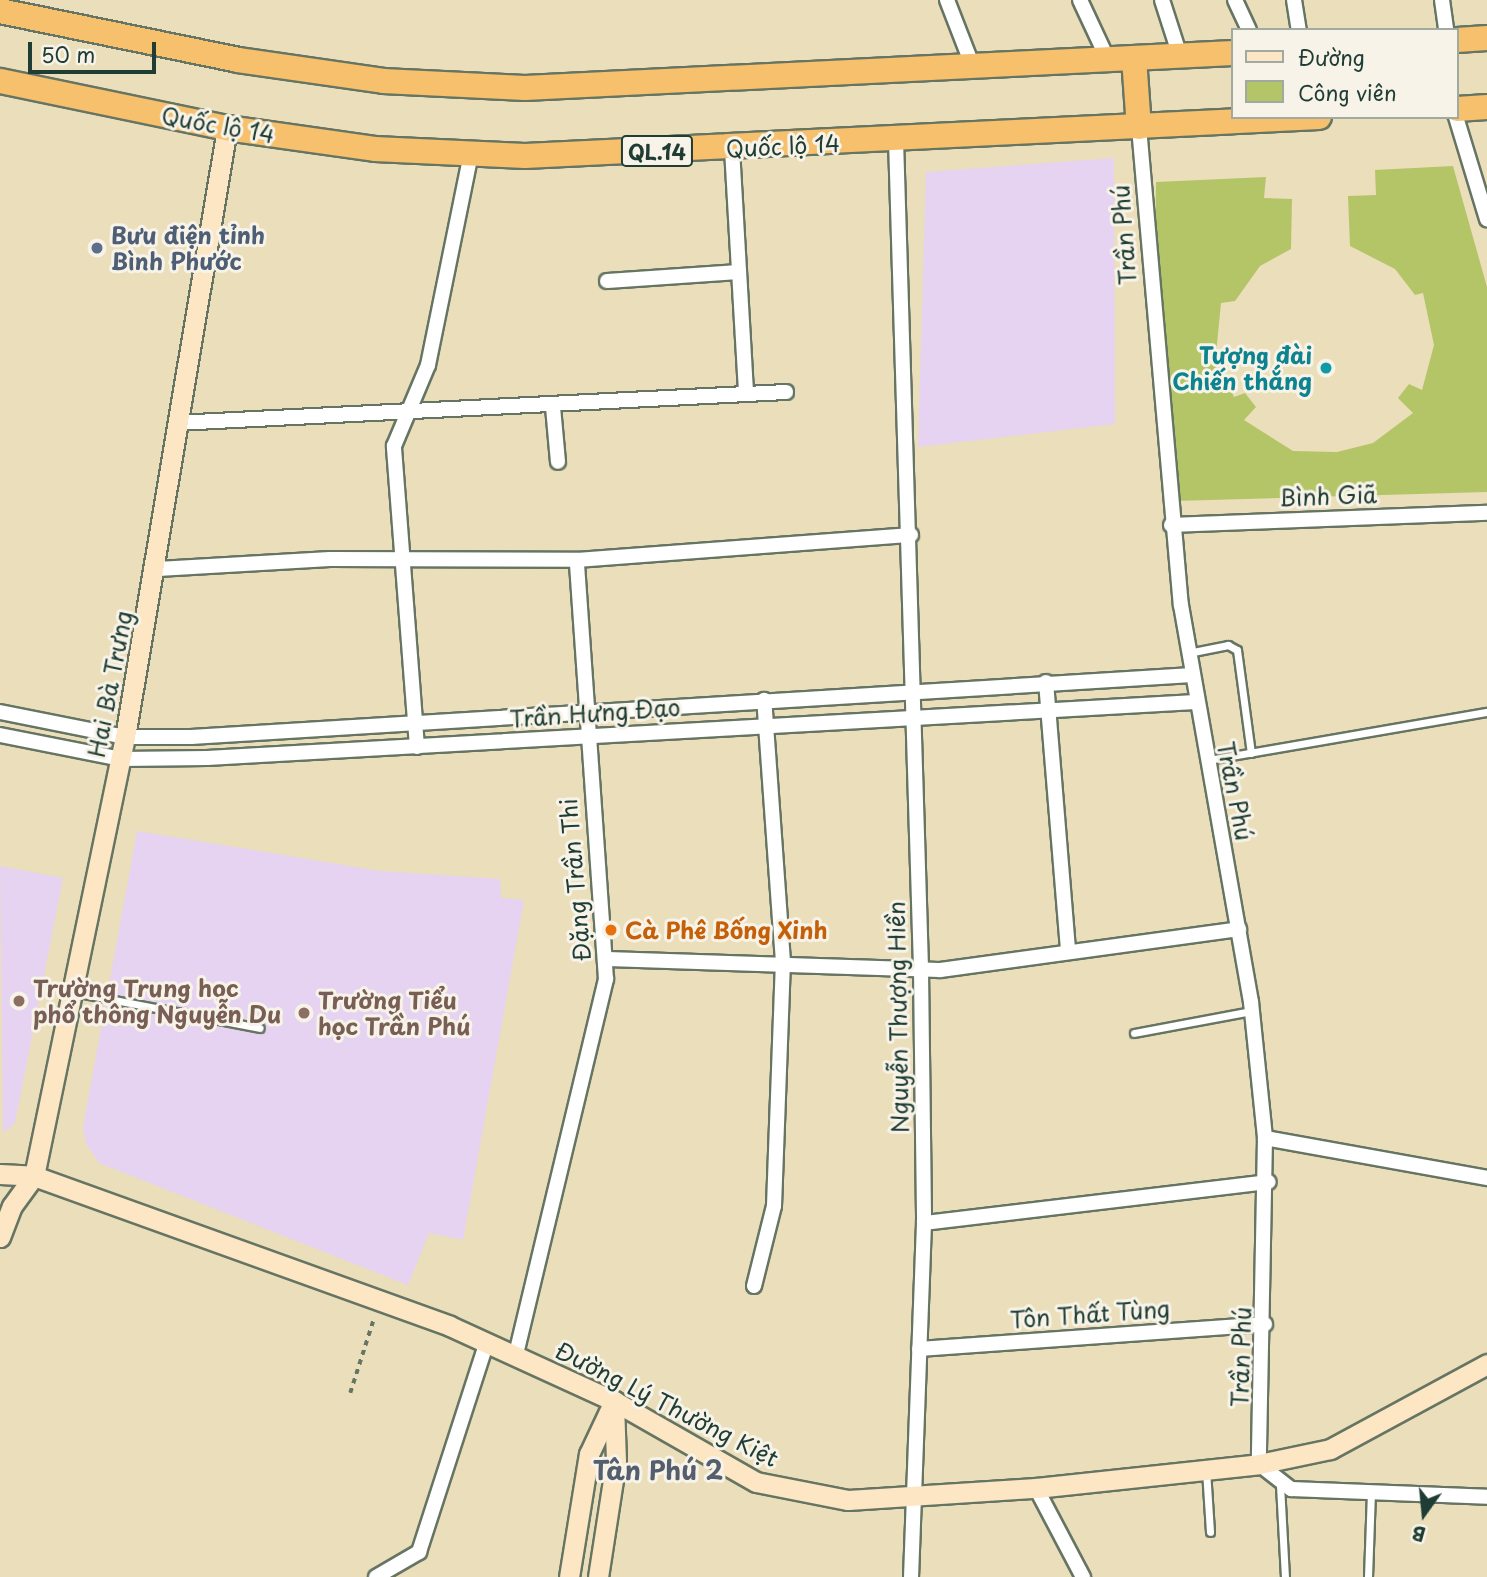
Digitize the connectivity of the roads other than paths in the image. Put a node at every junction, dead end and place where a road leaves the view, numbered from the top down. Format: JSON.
{"nodes":[{"id":1,"x":947,"y":0,"type":"edge"},
{"id":2,"x":1080,"y":0,"type":"edge"},
{"id":3,"x":1162,"y":0,"type":"edge"},
{"id":4,"x":1235,"y":0,"type":"edge"},
{"id":5,"x":1294,"y":0,"type":"edge"},
{"id":6,"x":1442,"y":0,"type":"edge"},
{"id":7,"x":0,"y":11,"type":"edge"},
{"id":8,"x":1248,"y":28,"type":"edge"},
{"id":9,"x":1299,"y":28,"type":"edge"},
{"id":10,"x":1446,"y":28,"type":"edge"},
{"id":11,"x":1487,"y":38,"type":"edge"},
{"id":12,"x":1459,"y":40,"type":"edge"},
{"id":13,"x":1232,"y":53,"type":"edge"},
{"id":14,"x":1180,"y":56,"type":"junction"},
{"id":15,"x":1134,"y":58,"type":"junction"},
{"id":16,"x":1108,"y":60,"type":"junction"},
{"id":17,"x":973,"y":67,"type":"junction"},
{"id":18,"x":0,"y":82,"type":"edge"},
{"id":19,"x":1487,"y":107,"type":"edge"},
{"id":20,"x":1459,"y":109,"type":"edge"},
{"id":21,"x":1287,"y":119,"type":"edge"},
{"id":22,"x":1457,"y":119,"type":"edge"},
{"id":23,"x":1139,"y":127,"type":"junction"},
{"id":24,"x":227,"y":128,"type":"junction"},
{"id":25,"x":897,"y":140,"type":"junction"},
{"id":26,"x":732,"y":149,"type":"junction"},
{"id":27,"x":471,"y":154,"type":"junction"},
{"id":28,"x":1487,"y":219,"type":"edge"},
{"id":29,"x":739,"y":272,"type":"junction"},
{"id":30,"x":607,"y":281,"type":"dead end"},
{"id":31,"x":746,"y":392,"type":"junction"},
{"id":32,"x":786,"y":392,"type":"dead end"},
{"id":33,"x":553,"y":407,"type":"junction"},
{"id":34,"x":409,"y":414,"type":"junction"},
{"id":35,"x":176,"y":423,"type":"junction"},
{"id":36,"x":558,"y":462,"type":"dead end"},
{"id":37,"x":1487,"y":513,"type":"edge"},
{"id":38,"x":1171,"y":525,"type":"junction"},
{"id":39,"x":911,"y":535,"type":"junction"},
{"id":40,"x":577,"y":560,"type":"junction"},
{"id":41,"x":404,"y":562,"type":"junction"},
{"id":42,"x":158,"y":569,"type":"junction"},
{"id":43,"x":1188,"y":653,"type":"junction"},
{"id":44,"x":1192,"y":675,"type":"junction"},
{"id":45,"x":1046,"y":682,"type":"junction"},
{"id":46,"x":915,"y":688,"type":"junction"},
{"id":47,"x":764,"y":700,"type":"junction"},
{"id":48,"x":1195,"y":702,"type":"junction"},
{"id":49,"x":1048,"y":705,"type":"junction"},
{"id":50,"x":583,"y":710,"type":"junction"},
{"id":51,"x":0,"y":712,"type":"edge"},
{"id":52,"x":1487,"y":712,"type":"edge"},
{"id":53,"x":916,"y":713,"type":"junction"},
{"id":54,"x":414,"y":723,"type":"junction"},
{"id":55,"x":766,"y":725,"type":"junction"},
{"id":56,"x":0,"y":734,"type":"edge"},
{"id":57,"x":125,"y":737,"type":"junction"},
{"id":58,"x":584,"y":737,"type":"junction"},
{"id":59,"x":417,"y":747,"type":"junction"},
{"id":60,"x":1251,"y":753,"type":"junction"},
{"id":61,"x":121,"y":759,"type":"junction"},
{"id":62,"x":1206,"y":761,"type":"junction"},
{"id":63,"x":1239,"y":929,"type":"junction"},
{"id":64,"x":1068,"y":951,"type":"junction"},
{"id":65,"x":607,"y":959,"type":"junction"},
{"id":66,"x":783,"y":962,"type":"junction"},
{"id":67,"x":921,"y":970,"type":"junction"},
{"id":68,"x":72,"y":991,"type":"junction"},
{"id":69,"x":1252,"y":1011,"type":"junction"},
{"id":70,"x":260,"y":1028,"type":"dead end"},
{"id":71,"x":1134,"y":1033,"type":"dead end"},
{"id":72,"x":1265,"y":1138,"type":"junction"},
{"id":73,"x":0,"y":1174,"type":"edge"},
{"id":74,"x":34,"y":1176,"type":"junction"},
{"id":75,"x":1487,"y":1178,"type":"edge"},
{"id":76,"x":1269,"y":1182,"type":"junction"},
{"id":77,"x":924,"y":1223,"type":"junction"},
{"id":78,"x":0,"y":1237,"type":"edge"},
{"id":79,"x":754,"y":1286,"type":"dead end"},
{"id":80,"x":1265,"y":1324,"type":"junction"},
{"id":81,"x":487,"y":1342,"type":"junction"},
{"id":82,"x":919,"y":1349,"type":"junction"},
{"id":83,"x":516,"y":1354,"type":"junction"},
{"id":84,"x":1487,"y":1364,"type":"edge"},
{"id":85,"x":614,"y":1401,"type":"junction"},
{"id":86,"x":1259,"y":1464,"type":"junction"},
{"id":87,"x":1206,"y":1470,"type":"junction"},
{"id":88,"x":1280,"y":1485,"type":"junction"},
{"id":89,"x":1036,"y":1488,"type":"junction"},
{"id":90,"x":1371,"y":1492,"type":"junction"},
{"id":91,"x":1487,"y":1497,"type":"edge"},
{"id":92,"x":914,"y":1499,"type":"junction"},
{"id":93,"x":1210,"y":1532,"type":"dead end"},
{"id":94,"x":376,"y":1577,"type":"edge"},
{"id":95,"x":569,"y":1577,"type":"edge"},
{"id":96,"x":598,"y":1577,"type":"edge"},
{"id":97,"x":911,"y":1577,"type":"edge"},
{"id":98,"x":1083,"y":1577,"type":"edge"},
{"id":99,"x":1285,"y":1577,"type":"edge"},
{"id":100,"x":1368,"y":1577,"type":"edge"}],
"edges":[{"from":1,"to":17,"type":"street"},
{"from":2,"to":16,"type":"street"},
{"from":3,"to":14,"type":"street"},
{"from":4,"to":8,"type":"street"},
{"from":5,"to":9,"type":"street"},
{"from":6,"to":10,"type":"street"},
{"from":7,"to":17,"type":"highway"},
{"from":11,"to":12,"type":"highway"},
{"from":13,"to":14,"type":"highway"},
{"from":14,"to":15,"type":"highway"},
{"from":15,"to":16,"type":"highway"},
{"from":15,"to":23,"type":"highway"},
{"from":16,"to":17,"type":"highway"},
{"from":18,"to":24,"type":"highway","name":"Quốc lộ 14","number":"QL.14"},
{"from":19,"to":20,"type":"highway"},
{"from":21,"to":23,"type":"highway","name":"Quốc lộ 14","number":"QL.14"},
{"from":22,"to":28,"type":"street"},
{"from":23,"to":25,"type":"highway","name":"Quốc lộ 14","number":"QL.14"},
{"from":23,"to":38,"type":"street","name":"Trần Phú"},
{"from":24,"to":27,"type":"highway","name":"Quốc lộ 14","number":"QL.14"},
{"from":24,"to":35,"type":"street","name":"Hai Bà Trưng"},
{"from":25,"to":26,"type":"highway","name":"Quốc lộ 14","number":"QL.14"},
{"from":25,"to":39,"type":"street","name":"Nguyễn Thượng Hiền"},
{"from":26,"to":27,"type":"highway","name":"Quốc lộ 14","number":"QL.14"},
{"from":26,"to":29,"type":"street"},
{"from":27,"to":34,"type":"street"},
{"from":29,"to":30,"type":"street"},
{"from":29,"to":31,"type":"street"},
{"from":31,"to":32,"type":"street"},
{"from":31,"to":33,"type":"street"},
{"from":33,"to":34,"type":"street"},
{"from":33,"to":36,"type":"street"},
{"from":34,"to":35,"type":"street"},
{"from":34,"to":41,"type":"street"},
{"from":35,"to":42,"type":"street","name":"Hai Bà Trưng"},
{"from":37,"to":38,"type":"street","name":"Bình Giã"},
{"from":38,"to":43,"type":"street","name":"Trần Phú"},
{"from":39,"to":40,"type":"street"},
{"from":39,"to":46,"type":"street","name":"Nguyễn Thượng Hiền"},
{"from":40,"to":41,"type":"street"},
{"from":40,"to":50,"type":"street","name":"Đặng Trần Thi"},
{"from":41,"to":42,"type":"street"},
{"from":41,"to":54,"type":"street"},
{"from":42,"to":57,"type":"street","name":"Hai Bà Trưng"},
{"from":43,"to":44,"type":"street","name":"Trần Phú"},
{"from":43,"to":60,"type":"lane"},
{"from":44,"to":45,"type":"street"},
{"from":44,"to":48,"type":"street","name":"Trần Phú"},
{"from":45,"to":46,"type":"street"},
{"from":45,"to":49,"type":"street"},
{"from":46,"to":47,"type":"street"},
{"from":46,"to":53,"type":"street","name":"Nguyễn Thượng Hiền"},
{"from":47,"to":50,"type":"street"},
{"from":47,"to":55,"type":"street"},
{"from":48,"to":49,"type":"street","name":"Trần Hưng Đạo"},
{"from":48,"to":62,"type":"street","name":"Trần Phú"},
{"from":49,"to":53,"type":"street","name":"Trần Hưng Đạo"},
{"from":49,"to":64,"type":"street"},
{"from":50,"to":54,"type":"street"},
{"from":50,"to":58,"type":"street","name":"Đặng Trần Thi"},
{"from":51,"to":57,"type":"street"},
{"from":52,"to":60,"type":"lane"},
{"from":53,"to":55,"type":"street","name":"Trần Hưng Đạo"},
{"from":53,"to":67,"type":"street","name":"Nguyễn Thượng Hiền"},
{"from":54,"to":57,"type":"street"},
{"from":54,"to":59,"type":"street"},
{"from":55,"to":58,"type":"street","name":"Trần Hưng Đạo"},
{"from":55,"to":66,"type":"street"},
{"from":56,"to":61,"type":"street","name":"Trần Hưng Đạo"},
{"from":57,"to":61,"type":"street","name":"Hai Bà Trưng"},
{"from":58,"to":59,"type":"street","name":"Trần Hưng Đạo"},
{"from":58,"to":65,"type":"street","name":"Đặng Trần Thi"},
{"from":59,"to":61,"type":"street","name":"Trần Hưng Đạo"},
{"from":60,"to":62,"type":"lane"},
{"from":61,"to":68,"type":"street","name":"Hai Bà Trưng"},
{"from":62,"to":63,"type":"street","name":"Trần Phú"},
{"from":63,"to":64,"type":"street"},
{"from":63,"to":69,"type":"street","name":"Trần Phú"},
{"from":64,"to":67,"type":"street"},
{"from":65,"to":66,"type":"street"},
{"from":65,"to":83,"type":"street","name":"Đặng Trần Thi"},
{"from":66,"to":67,"type":"street"},
{"from":66,"to":79,"type":"street"},
{"from":67,"to":77,"type":"street","name":"Nguyễn Thượng Hiền"},
{"from":68,"to":70,"type":"lane"},
{"from":68,"to":74,"type":"street","name":"Hai Bà Trưng"},
{"from":69,"to":71,"type":"lane"},
{"from":69,"to":72,"type":"street","name":"Trần Phú"},
{"from":72,"to":75,"type":"street"},
{"from":72,"to":76,"type":"street","name":"Trần Phú"},
{"from":73,"to":74,"type":"street","name":"Đường Lý Thường Kiệt"},
{"from":74,"to":78,"type":"street","name":"Hai Bà Trưng"},
{"from":74,"to":81,"type":"street","name":"Đường Lý Thường Kiệt"},
{"from":76,"to":77,"type":"street"},
{"from":76,"to":80,"type":"street","name":"Trần Phú"},
{"from":77,"to":82,"type":"street","name":"Nguyễn Thượng Hiền"},
{"from":80,"to":82,"type":"street","name":"Tôn Thất Tùng"},
{"from":80,"to":86,"type":"street","name":"Trần Phú"},
{"from":81,"to":83,"type":"street","name":"Đường Lý Thường Kiệt"},
{"from":81,"to":94,"type":"street"},
{"from":82,"to":92,"type":"street","name":"Nguyễn Thượng Hiền"},
{"from":83,"to":85,"type":"street","name":"Đường Lý Thường Kiệt"},
{"from":84,"to":86,"type":"street","name":"Đường Lý Thường Kiệt"},
{"from":85,"to":92,"type":"street","name":"Đường Lý Thường Kiệt"},
{"from":85,"to":95,"type":"street"},
{"from":85,"to":96,"type":"street"},
{"from":86,"to":87,"type":"street","name":"Đường Lý Thường Kiệt"},
{"from":86,"to":88,"type":"street"},
{"from":87,"to":89,"type":"street","name":"Đường Lý Thường Kiệt"},
{"from":87,"to":93,"type":"lane"},
{"from":88,"to":90,"type":"street"},
{"from":88,"to":99,"type":"lane"},
{"from":89,"to":92,"type":"street","name":"Đường Lý Thường Kiệt"},
{"from":89,"to":98,"type":"street"},
{"from":90,"to":91,"type":"street"},
{"from":90,"to":100,"type":"lane"},
{"from":92,"to":97,"type":"street","name":"Nguyễn Thượng Hiền"}]}
